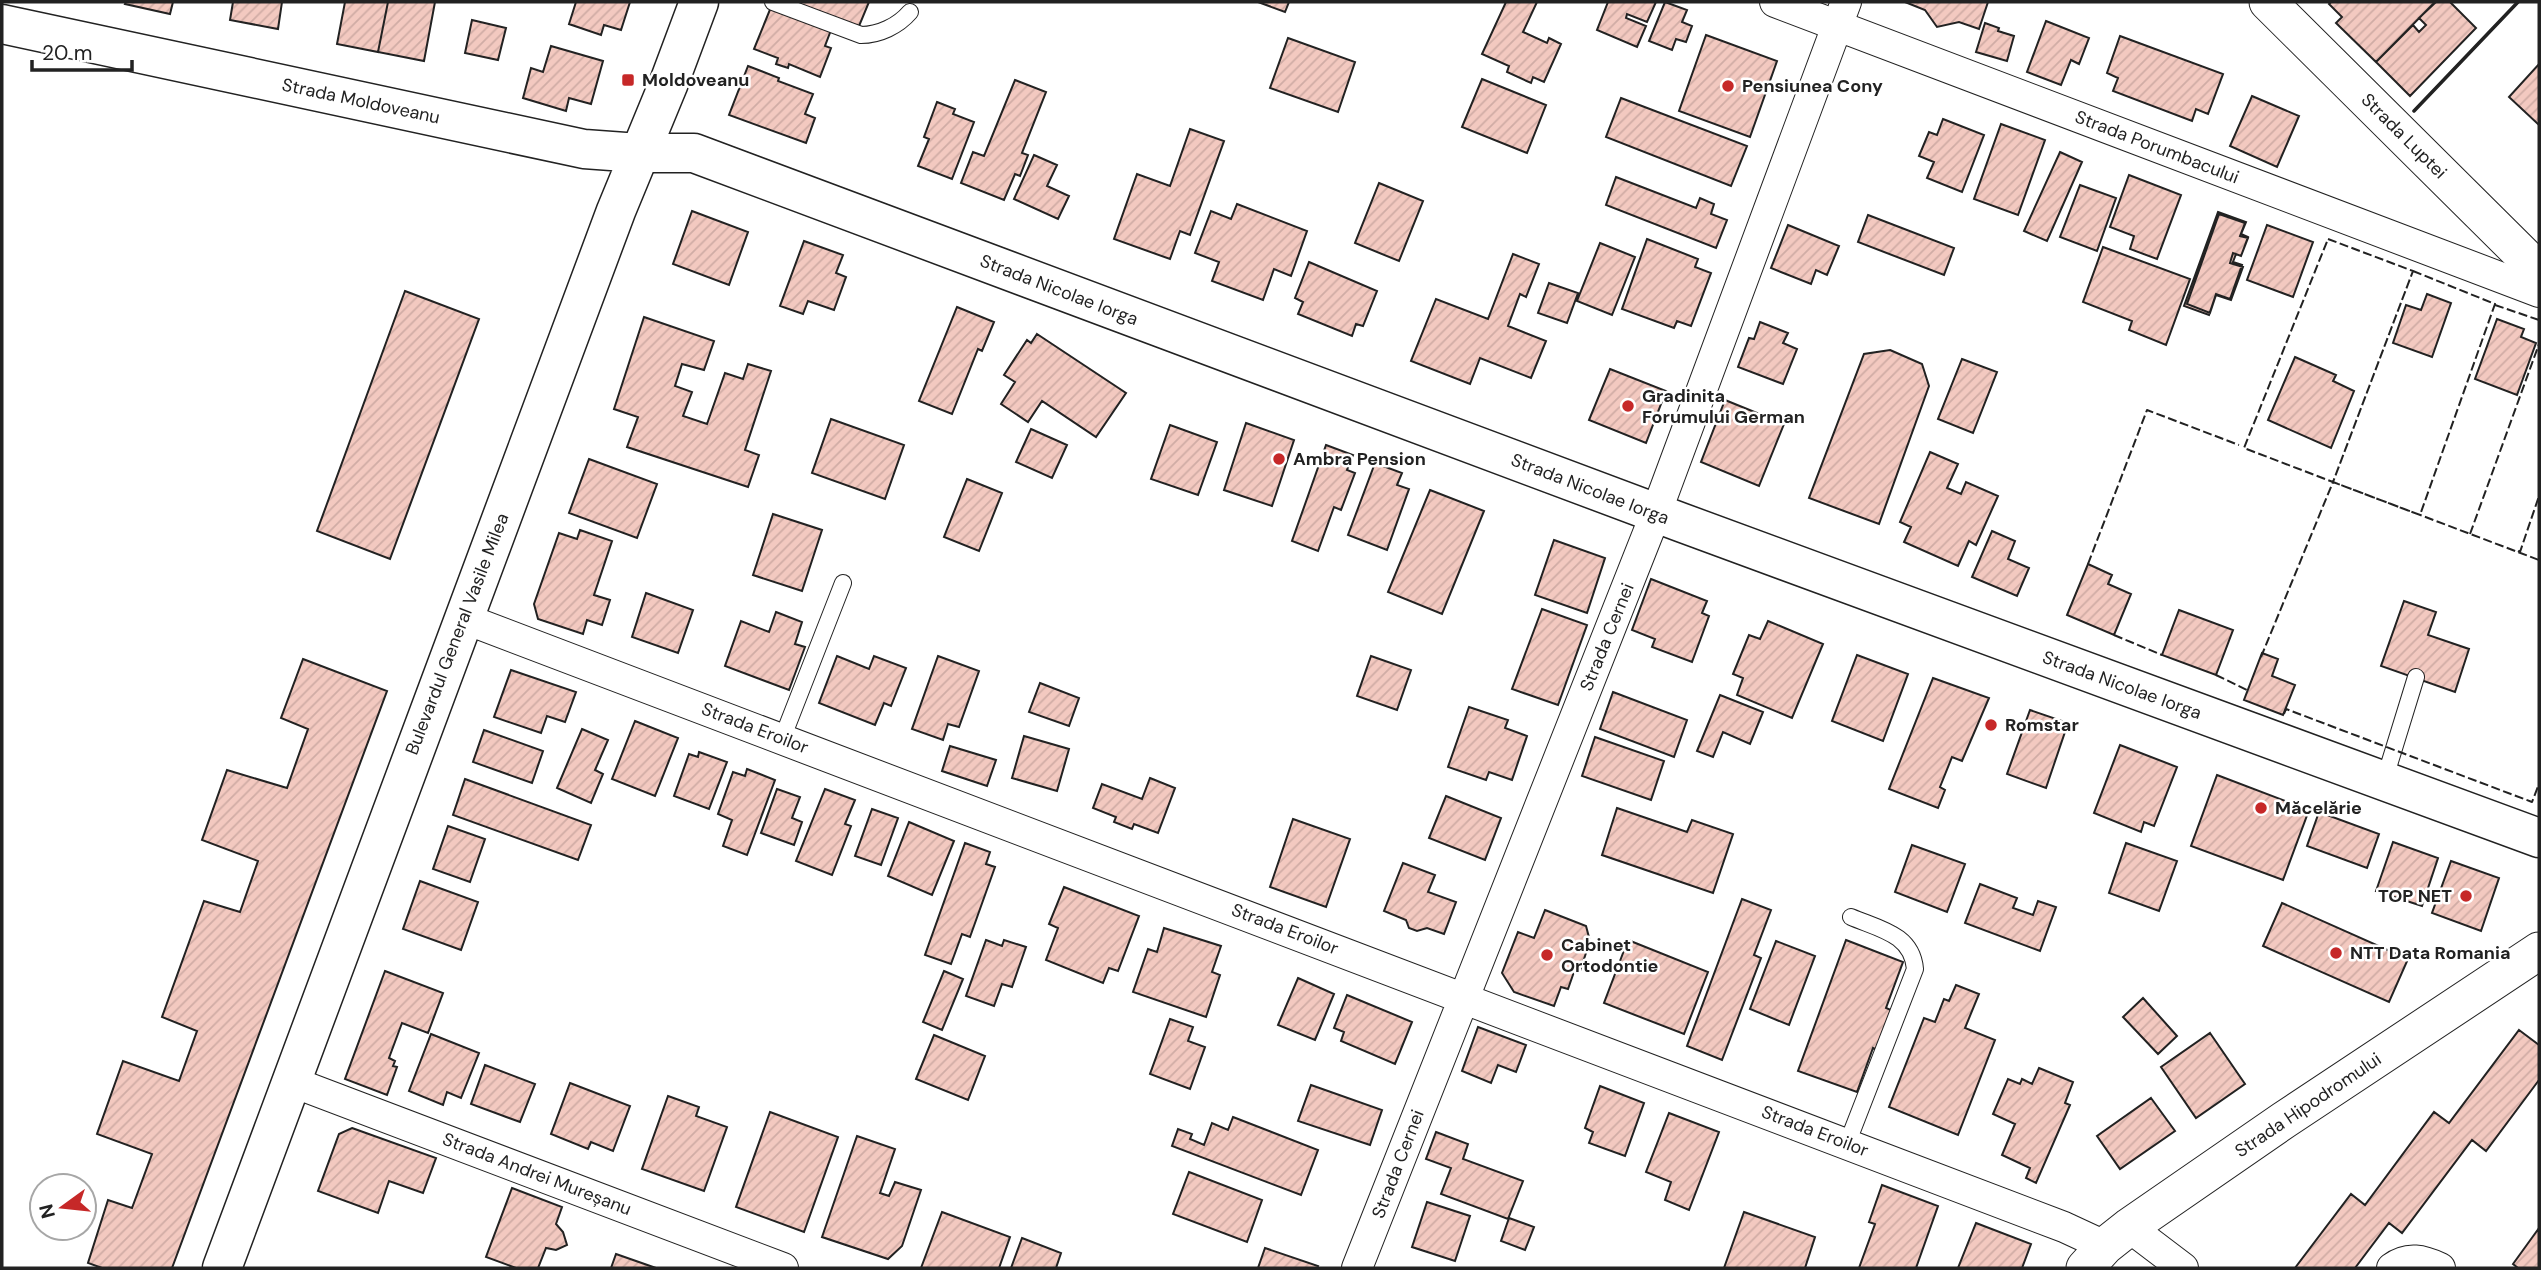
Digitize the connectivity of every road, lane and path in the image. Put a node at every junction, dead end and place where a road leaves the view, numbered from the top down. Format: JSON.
{"nodes":[{"id":1,"x":699,"y":2,"type":"edge"},
{"id":2,"x":774,"y":2,"type":"edge"},
{"id":3,"x":1775,"y":2,"type":"edge"},
{"id":4,"x":2280,"y":6,"type":"edge"},
{"id":5,"x":910,"y":12,"type":"dead end"},
{"id":6,"x":1842,"y":14,"type":"edge"},
{"id":7,"x":2,"y":24,"type":"edge"},
{"id":8,"x":639,"y":153,"type":"junction"},
{"id":9,"x":2539,"y":271,"type":"edge"},
{"id":10,"x":2539,"y":292,"type":"edge"},
{"id":11,"x":1656,"y":513,"type":"junction"},
{"id":12,"x":843,"y":583,"type":"dead end"},
{"id":13,"x":463,"y":618,"type":"junction"},
{"id":14,"x":2416,"y":677,"type":"dead end"},
{"id":15,"x":782,"y":739,"type":"junction"},
{"id":16,"x":2384,"y":781,"type":"junction"},
{"id":17,"x":2539,"y":838,"type":"edge"},
{"id":18,"x":1851,"y":917,"type":"dead end"},
{"id":19,"x":2539,"y":951,"type":"edge"},
{"id":20,"x":1463,"y":997,"type":"junction"},
{"id":21,"x":290,"y":1081,"type":"junction"},
{"id":22,"x":1847,"y":1143,"type":"junction"},
{"id":23,"x":2106,"y":1247,"type":"edge"},
{"id":24,"x":222,"y":1268,"type":"edge"},
{"id":25,"x":783,"y":1268,"type":"edge"},
{"id":26,"x":1357,"y":1268,"type":"edge"},
{"id":27,"x":2183,"y":1268,"type":"edge"},
{"id":28,"x":2392,"y":1268,"type":"edge"},
{"id":29,"x":2440,"y":1268,"type":"edge"}],
"edges":[{"from":1,"to":8,"type":"main road","name":"Bulevardul General Vasile Milea"},
{"from":2,"to":5,"type":"lane"},
{"from":3,"to":6,"type":"street","name":"Strada Porumbacului"},
{"from":4,"to":9,"type":"street","name":"Strada Luptei"},
{"from":6,"to":10,"type":"street","name":"Strada Porumbacului"},
{"from":6,"to":11,"type":"street","name":"Strada Cernei"},
{"from":7,"to":8,"type":"main road","name":"Strada Moldoveanu"},
{"from":8,"to":11,"type":"main road","name":"Strada Nicolae Iorga"},
{"from":8,"to":13,"type":"main road","name":"Bulevardul General Vasile Milea"},
{"from":11,"to":16,"type":"main road","name":"Strada Nicolae Iorga"},
{"from":11,"to":20,"type":"street","name":"Strada Cernei"},
{"from":12,"to":15,"type":"lane"},
{"from":13,"to":15,"type":"street","name":"Strada Eroilor"},
{"from":13,"to":21,"type":"main road","name":"Bulevardul General Vasile Milea"},
{"from":14,"to":16,"type":"lane"},
{"from":15,"to":20,"type":"street","name":"Strada Eroilor"},
{"from":16,"to":17,"type":"main road","name":"Strada Nicolae Iorga"},
{"from":18,"to":22,"type":"lane"},
{"from":19,"to":23,"type":"street","name":"Strada Hipodromului"},
{"from":20,"to":22,"type":"street","name":"Strada Eroilor"},
{"from":20,"to":26,"type":"street","name":"Strada Cernei"},
{"from":21,"to":24,"type":"main road","name":"Bulevardul General Vasile Milea"},
{"from":21,"to":25,"type":"street","name":"Strada Andrei Mureșanu"},
{"from":22,"to":23,"type":"street","name":"Strada Eroilor"},
{"from":23,"to":27,"type":"street","name":"Strada Eroilor"},
{"from":28,"to":29,"type":"street"}]}
